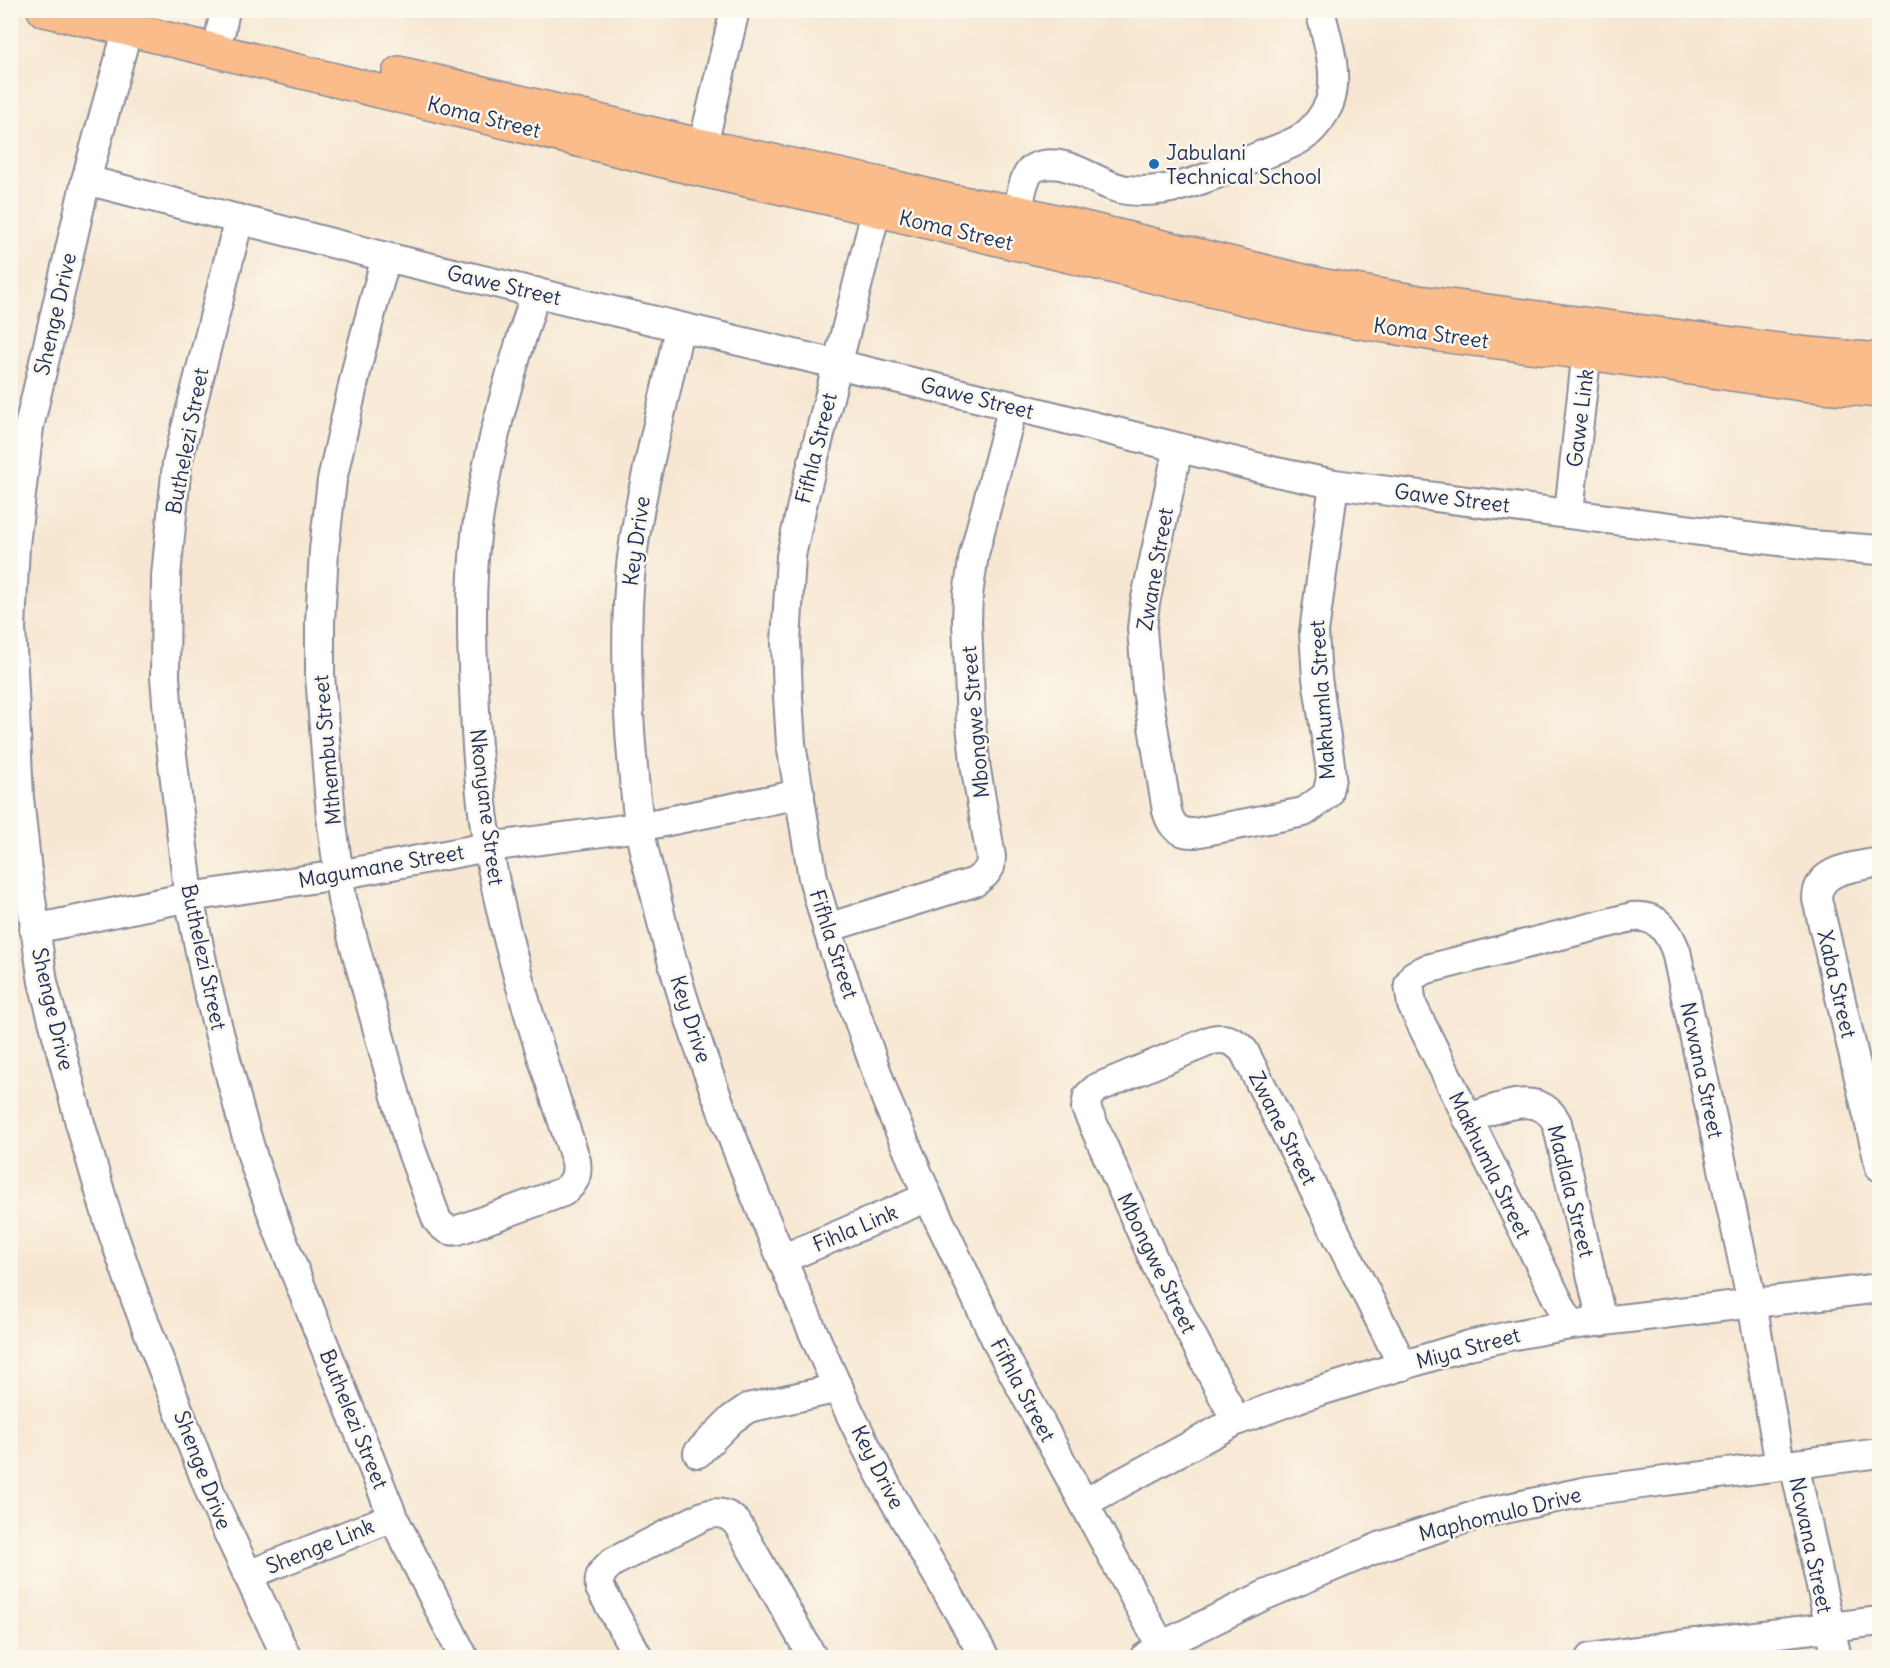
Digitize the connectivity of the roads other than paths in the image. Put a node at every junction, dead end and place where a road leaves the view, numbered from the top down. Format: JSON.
{"nodes":[{"id":1,"x":44,"y":10,"type":"edge"},
{"id":2,"x":735,"y":10,"type":"edge"},
{"id":3,"x":1320,"y":10,"type":"edge"},
{"id":4,"x":134,"y":17,"type":"edge"},
{"id":5,"x":223,"y":20,"type":"edge"},
{"id":6,"x":700,"y":158,"type":"junction"},
{"id":7,"x":86,"y":180,"type":"junction"},
{"id":8,"x":881,"y":198,"type":"junction"},
{"id":9,"x":1018,"y":212,"type":"junction"},
{"id":10,"x":239,"y":219,"type":"junction"},
{"id":11,"x":1017,"y":244,"type":"junction"},
{"id":12,"x":386,"y":257,"type":"junction"},
{"id":13,"x":536,"y":292,"type":"junction"},
{"id":14,"x":679,"y":327,"type":"junction"},
{"id":15,"x":1589,"y":338,"type":"junction"},
{"id":16,"x":1880,"y":360,"type":"edge"},
{"id":17,"x":837,"y":364,"type":"junction"},
{"id":18,"x":1880,"y":391,"type":"edge"},
{"id":19,"x":1012,"y":406,"type":"junction"},
{"id":20,"x":1178,"y":448,"type":"junction"},
{"id":21,"x":1334,"y":484,"type":"junction"},
{"id":22,"x":1569,"y":513,"type":"junction"},
{"id":23,"x":1880,"y":550,"type":"edge"},
{"id":24,"x":800,"y":794,"type":"junction"},
{"id":25,"x":639,"y":827,"type":"junction"},
{"id":26,"x":1177,"y":830,"type":"joint"},
{"id":27,"x":488,"y":847,"type":"junction"},
{"id":28,"x":1880,"y":862,"type":"edge"},
{"id":29,"x":338,"y":875,"type":"junction"},
{"id":30,"x":189,"y":897,"type":"junction"},
{"id":31,"x":827,"y":928,"type":"junction"},
{"id":32,"x":34,"y":929,"type":"junction"},
{"id":33,"x":1419,"y":972,"type":"joint"},
{"id":34,"x":1086,"y":1102,"type":"joint"},
{"id":35,"x":1467,"y":1118,"type":"junction"},
{"id":36,"x":1880,"y":1167,"type":"edge"},
{"id":37,"x":928,"y":1197,"type":"junction"},
{"id":38,"x":450,"y":1230,"type":"joint"},
{"id":39,"x":782,"y":1259,"type":"junction"},
{"id":40,"x":1880,"y":1288,"type":"edge"},
{"id":41,"x":1752,"y":1303,"type":"junction"},
{"id":42,"x":1602,"y":1322,"type":"junction"},
{"id":43,"x":1570,"y":1325,"type":"junction"},
{"id":44,"x":1404,"y":1366,"type":"junction"},
{"id":45,"x":838,"y":1388,"type":"junction"},
{"id":46,"x":1236,"y":1420,"type":"junction"},
{"id":47,"x":698,"y":1453,"type":"dead end"},
{"id":48,"x":1880,"y":1453,"type":"edge"},
{"id":49,"x":1787,"y":1464,"type":"junction"},
{"id":50,"x":1084,"y":1503,"type":"junction"},
{"id":51,"x":393,"y":1517,"type":"junction"},
{"id":52,"x":248,"y":1575,"type":"junction"},
{"id":53,"x":1880,"y":1621,"type":"edge"},
{"id":54,"x":1829,"y":1627,"type":"junction"},
{"id":55,"x":1152,"y":1652,"type":"edge"},
{"id":56,"x":287,"y":1658,"type":"edge"},
{"id":57,"x":464,"y":1658,"type":"edge"},
{"id":58,"x":639,"y":1658,"type":"edge"},
{"id":59,"x":813,"y":1658,"type":"edge"},
{"id":60,"x":985,"y":1658,"type":"edge"},
{"id":61,"x":1590,"y":1658,"type":"edge"},
{"id":62,"x":1836,"y":1658,"type":"edge"}],
"edges":[{"from":1,"to":4,"type":"main road","name":"Koma Street"},
{"from":2,"to":6,"type":"street"},
{"from":3,"to":9,"type":"street"},
{"from":4,"to":5,"type":"main road","name":"Koma Street"},
{"from":4,"to":6,"type":"main road","name":"Koma Street"},
{"from":4,"to":7,"type":"street","name":"Shenge Drive"},
{"from":5,"to":6,"type":"main road","name":"Koma Street"},
{"from":6,"to":8,"type":"main road","name":"Koma Street"},
{"from":7,"to":10,"type":"street","name":"Gawe Street"},
{"from":7,"to":32,"type":"street","name":"Shenge Drive"},
{"from":8,"to":9,"type":"main road","name":"Koma Street"},
{"from":8,"to":11,"type":"main road","name":"Koma Street"},
{"from":8,"to":17,"type":"street","name":"Fifhla Street"},
{"from":9,"to":11,"type":"street"},
{"from":9,"to":15,"type":"main road","name":"Koma Street"},
{"from":10,"to":12,"type":"street","name":"Gawe Street"},
{"from":10,"to":30,"type":"street","name":"Buthelezi Street"},
{"from":11,"to":15,"type":"main road","name":"Koma Street"},
{"from":12,"to":13,"type":"street","name":"Gawe Street"},
{"from":12,"to":29,"type":"street","name":"Mthembu Street"},
{"from":13,"to":14,"type":"street","name":"Gawe Street"},
{"from":13,"to":27,"type":"street","name":"Nkonyane Street"},
{"from":14,"to":17,"type":"street","name":"Gawe Street"},
{"from":14,"to":25,"type":"street","name":"Key Drive"},
{"from":15,"to":16,"type":"main road","name":"Koma Street"},
{"from":15,"to":18,"type":"main road","name":"Koma Street"},
{"from":15,"to":22,"type":"street","name":"Gawe Link"},
{"from":17,"to":19,"type":"street","name":"Gawe Street"},
{"from":17,"to":24,"type":"street","name":"Fifhla Street"},
{"from":19,"to":20,"type":"street","name":"Gawe Street"},
{"from":19,"to":31,"type":"street","name":"Mbongwe Street"},
{"from":20,"to":21,"type":"street","name":"Gawe Street"},
{"from":20,"to":26,"type":"street","name":"Zwane Street"},
{"from":21,"to":22,"type":"street","name":"Gawe Street"},
{"from":21,"to":26,"type":"street","name":"Makhumla Street"},
{"from":22,"to":23,"type":"street","name":"Gawe Street"},
{"from":24,"to":25,"type":"street","name":"Magumane Street"},
{"from":24,"to":31,"type":"street","name":"Fifhla Street"},
{"from":25,"to":27,"type":"street","name":"Magumane Street"},
{"from":25,"to":39,"type":"street","name":"Key Drive"},
{"from":27,"to":29,"type":"street","name":"Magumane Street"},
{"from":27,"to":38,"type":"street","name":"Nkonyane Street"},
{"from":28,"to":36,"type":"street","name":"Xaba Street"},
{"from":29,"to":30,"type":"street","name":"Magumane Street"},
{"from":29,"to":38,"type":"street","name":"Mthembu Street"},
{"from":30,"to":32,"type":"street","name":"Magumane Street"},
{"from":30,"to":51,"type":"street","name":"Buthelezi Street"},
{"from":31,"to":37,"type":"street","name":"Fifhla Street"},
{"from":32,"to":52,"type":"street","name":"Shenge Drive"},
{"from":33,"to":35,"type":"street","name":"Makhumla Street"},
{"from":33,"to":41,"type":"street","name":"Ncwana Street"},
{"from":34,"to":44,"type":"street","name":"Zwane Street"},
{"from":34,"to":46,"type":"street","name":"Mbongwe Street"},
{"from":35,"to":42,"type":"street","name":"Madlala Street"},
{"from":35,"to":43,"type":"street","name":"Makhumla Street"},
{"from":37,"to":39,"type":"street","name":"Fihla Link"},
{"from":37,"to":50,"type":"street","name":"Fifhla Street"},
{"from":39,"to":45,"type":"street","name":"Key Drive"},
{"from":40,"to":41,"type":"street","name":"Miya Street"},
{"from":41,"to":42,"type":"street","name":"Miya Street"},
{"from":41,"to":49,"type":"street","name":"Ncwana Street"},
{"from":42,"to":43,"type":"street","name":"Miya Street"},
{"from":43,"to":44,"type":"street","name":"Miya Street"},
{"from":44,"to":46,"type":"street","name":"Miya Street"},
{"from":45,"to":47,"type":"street"},
{"from":45,"to":60,"type":"street","name":"Key Drive"},
{"from":46,"to":50,"type":"street","name":"Miya Street"},
{"from":48,"to":49,"type":"street","name":"Maphomulo Drive"},
{"from":49,"to":54,"type":"street","name":"Ncwana Street"},
{"from":49,"to":55,"type":"street","name":"Maphomulo Drive"},
{"from":50,"to":55,"type":"street","name":"Fifhla Street"},
{"from":51,"to":52,"type":"street","name":"Shenge Link"},
{"from":51,"to":57,"type":"street","name":"Buthelezi Street"},
{"from":52,"to":56,"type":"street","name":"Shenge Drive"},
{"from":53,"to":54,"type":"street"},
{"from":54,"to":61,"type":"street"},
{"from":54,"to":62,"type":"street","name":"Ncwana Street"},
{"from":58,"to":59,"type":"street"}]}
